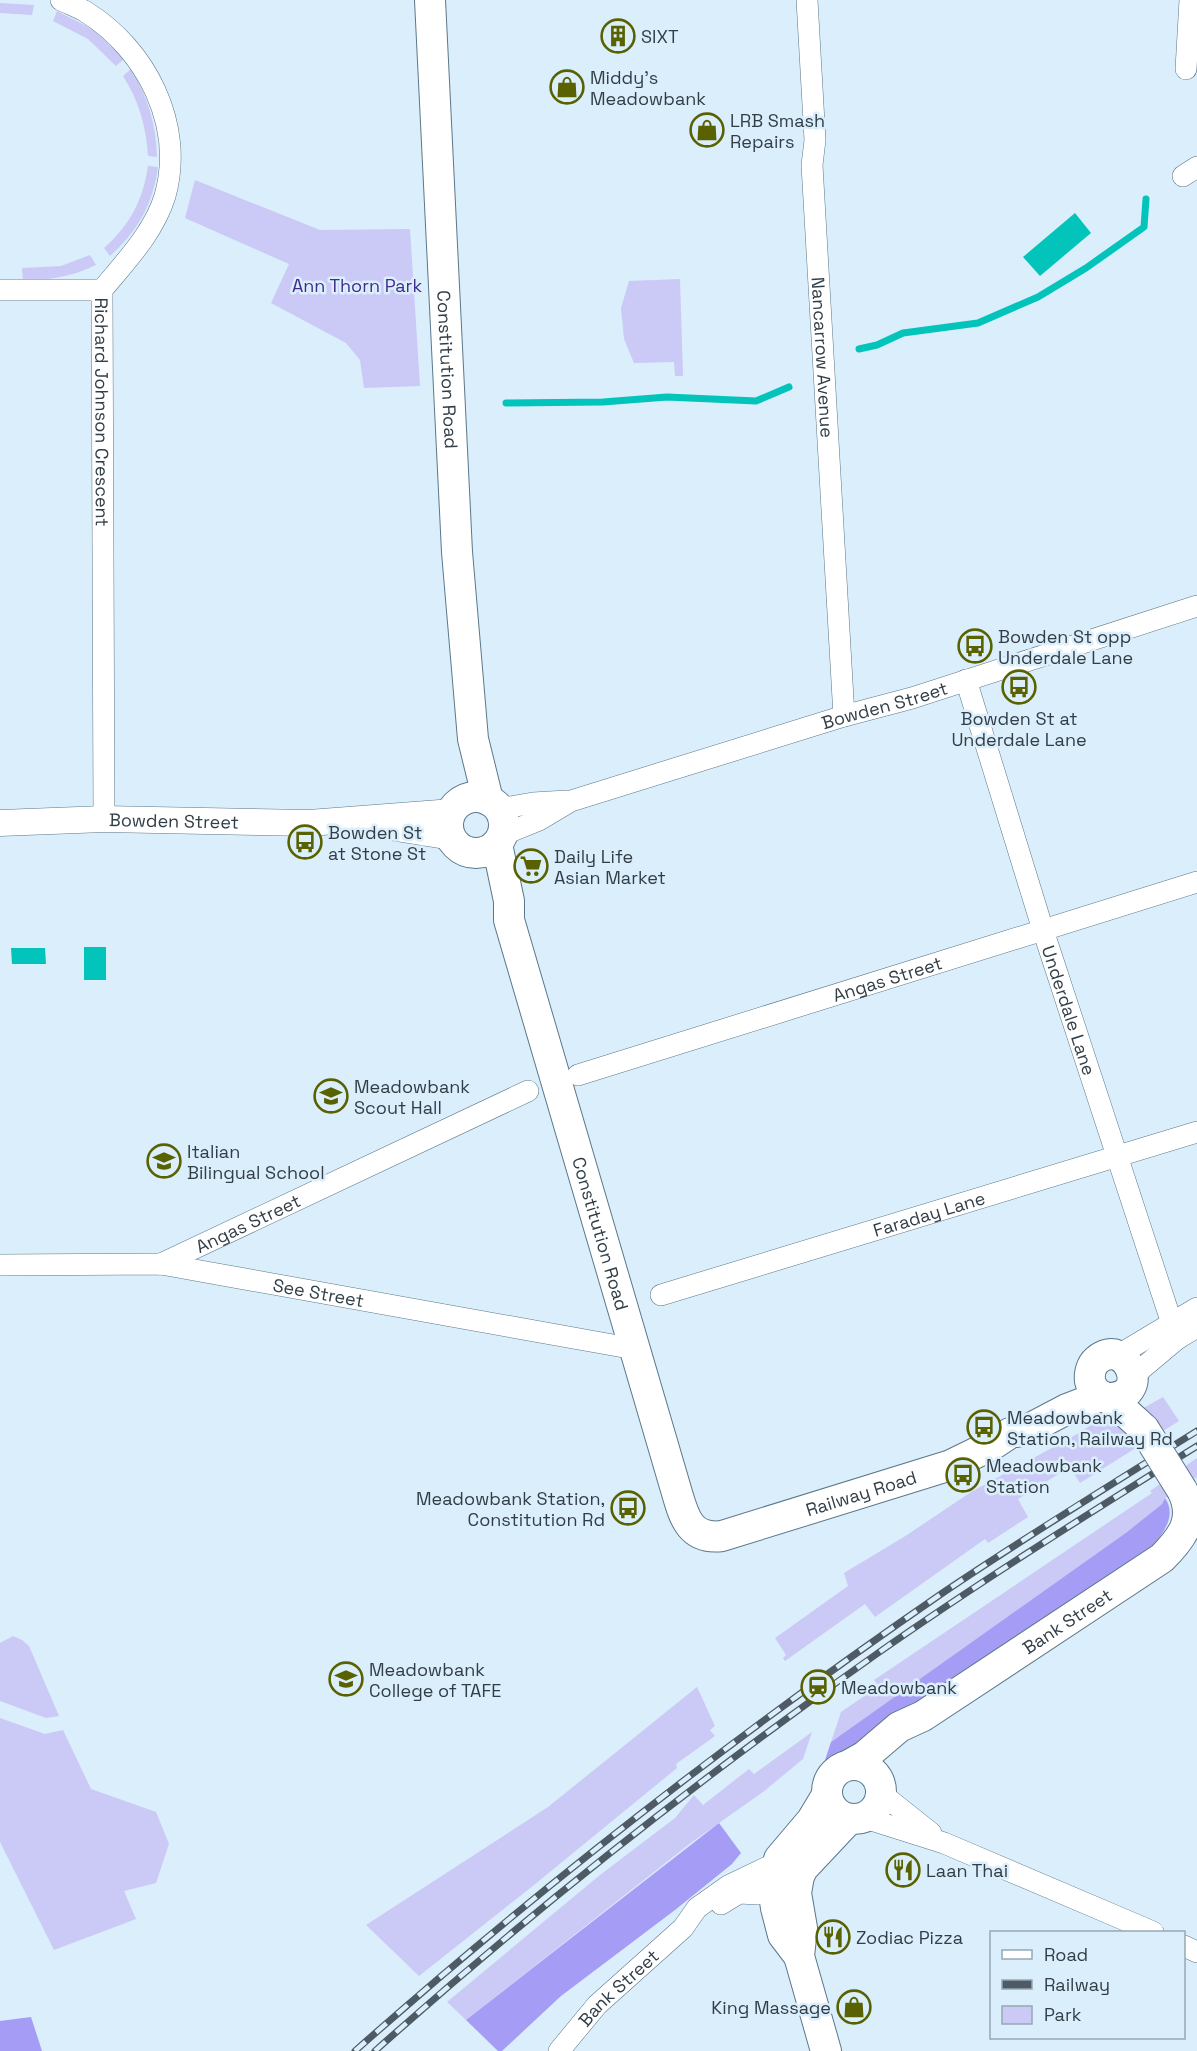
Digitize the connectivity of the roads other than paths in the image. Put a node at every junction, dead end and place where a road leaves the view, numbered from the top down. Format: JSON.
{"nodes":[{"id":1,"x":61,"y":0,"type":"edge"},
{"id":2,"x":430,"y":0,"type":"edge"},
{"id":3,"x":807,"y":0,"type":"edge"},
{"id":4,"x":1190,"y":0,"type":"edge"},
{"id":5,"x":1186,"y":69,"type":"dead end"},
{"id":6,"x":0,"y":290,"type":"edge"},
{"id":7,"x":102,"y":290,"type":"junction"},
{"id":8,"x":1197,"y":606,"type":"edge"},
{"id":9,"x":966,"y":680,"type":"junction"},
{"id":10,"x":844,"y":716,"type":"junction"},
{"id":11,"x":104,"y":819,"type":"junction"},
{"id":12,"x":0,"y":823,"type":"edge"},
{"id":13,"x":479,"y":824,"type":"junction"},
{"id":14,"x":1197,"y":882,"type":"edge"},
{"id":15,"x":1043,"y":930,"type":"junction"},
{"id":16,"x":578,"y":1075,"type":"dead end"},
{"id":17,"x":528,"y":1091,"type":"dead end"},
{"id":18,"x":1197,"y":1132,"type":"edge"},
{"id":19,"x":1117,"y":1156,"type":"junction"},
{"id":20,"x":162,"y":1264,"type":"junction"},
{"id":21,"x":0,"y":1265,"type":"edge"},
{"id":22,"x":661,"y":1295,"type":"dead end"},
{"id":23,"x":1197,"y":1308,"type":"edge"},
{"id":24,"x":1197,"y":1327,"type":"edge"},
{"id":25,"x":1175,"y":1331,"type":"junction"},
{"id":26,"x":634,"y":1349,"type":"junction"},
{"id":27,"x":1122,"y":1392,"type":"junction"},
{"id":28,"x":1189,"y":1507,"type":"edge"},
{"id":29,"x":706,"y":1537,"type":"joint"},
{"id":30,"x":923,"y":1716,"type":"junction"},
{"id":31,"x":849,"y":1765,"type":"junction"},
{"id":32,"x":880,"y":1786,"type":"junction"},
{"id":33,"x":827,"y":1795,"type":"junction"},
{"id":34,"x":857,"y":1819,"type":"junction"},
{"id":35,"x":944,"y":1843,"type":"junction"},
{"id":36,"x":787,"y":1880,"type":"junction"},
{"id":37,"x":1151,"y":1931,"type":"edge"},
{"id":38,"x":559,"y":2051,"type":"edge"},
{"id":39,"x":826,"y":2051,"type":"edge"}],
"edges":[{"from":1,"to":7,"type":"street","name":"Richard Johnson Crescent"},
{"from":2,"to":13,"type":"main road","name":"Constitution Road"},
{"from":3,"to":10,"type":"street","name":"Nancarrow Avenue"},
{"from":4,"to":5,"type":"street"},
{"from":6,"to":7,"type":"street"},
{"from":7,"to":11,"type":"street","name":"Richard Johnson Crescent"},
{"from":8,"to":9,"type":"street","name":"Bowden Street"},
{"from":9,"to":10,"type":"street","name":"Bowden Street"},
{"from":9,"to":15,"type":"street","name":"Underdale Lane"},
{"from":10,"to":13,"type":"street","name":"Bowden Street"},
{"from":11,"to":12,"type":"street","name":"Bowden Street"},
{"from":11,"to":13,"type":"street","name":"Bowden Street"},
{"from":13,"to":26,"type":"main road","name":"Constitution Road"},
{"from":14,"to":15,"type":"street","name":"Angas Street"},
{"from":15,"to":16,"type":"street","name":"Angas Street"},
{"from":15,"to":19,"type":"street","name":"Underdale Lane"},
{"from":17,"to":20,"type":"street","name":"Angas Street"},
{"from":18,"to":19,"type":"street","name":"Faraday Lane"},
{"from":19,"to":22,"type":"street","name":"Faraday Lane"},
{"from":19,"to":25,"type":"street","name":"Underdale Lane"},
{"from":20,"to":21,"type":"street","name":"See Street"},
{"from":20,"to":26,"type":"street","name":"See Street"},
{"from":23,"to":25,"type":"street"},
{"from":24,"to":25,"type":"street"},
{"from":25,"to":27,"type":"street"},
{"from":26,"to":29,"type":"main road","name":"Constitution Road"},
{"from":27,"to":28,"type":"main road","bridge":true},
{"from":27,"to":29,"type":"main road","name":"Railway Road"},
{"from":28,"to":30,"type":"main road","name":"Bank Street"},
{"from":30,"to":31,"type":"main road","name":"Bank Street"},
{"from":30,"to":32,"type":"main road","name":"Bank Street"},
{"from":31,"to":32,"type":"main road"},
{"from":31,"to":33,"type":"main road"},
{"from":32,"to":34,"type":"main road"},
{"from":32,"to":35,"type":"street"},
{"from":33,"to":34,"type":"main road"},
{"from":33,"to":36,"type":"main road"},
{"from":34,"to":35,"type":"street"},
{"from":34,"to":36,"type":"main road"},
{"from":35,"to":37,"type":"street"},
{"from":36,"to":38,"type":"street","name":"Bank Street"},
{"from":36,"to":39,"type":"main road"}]}
